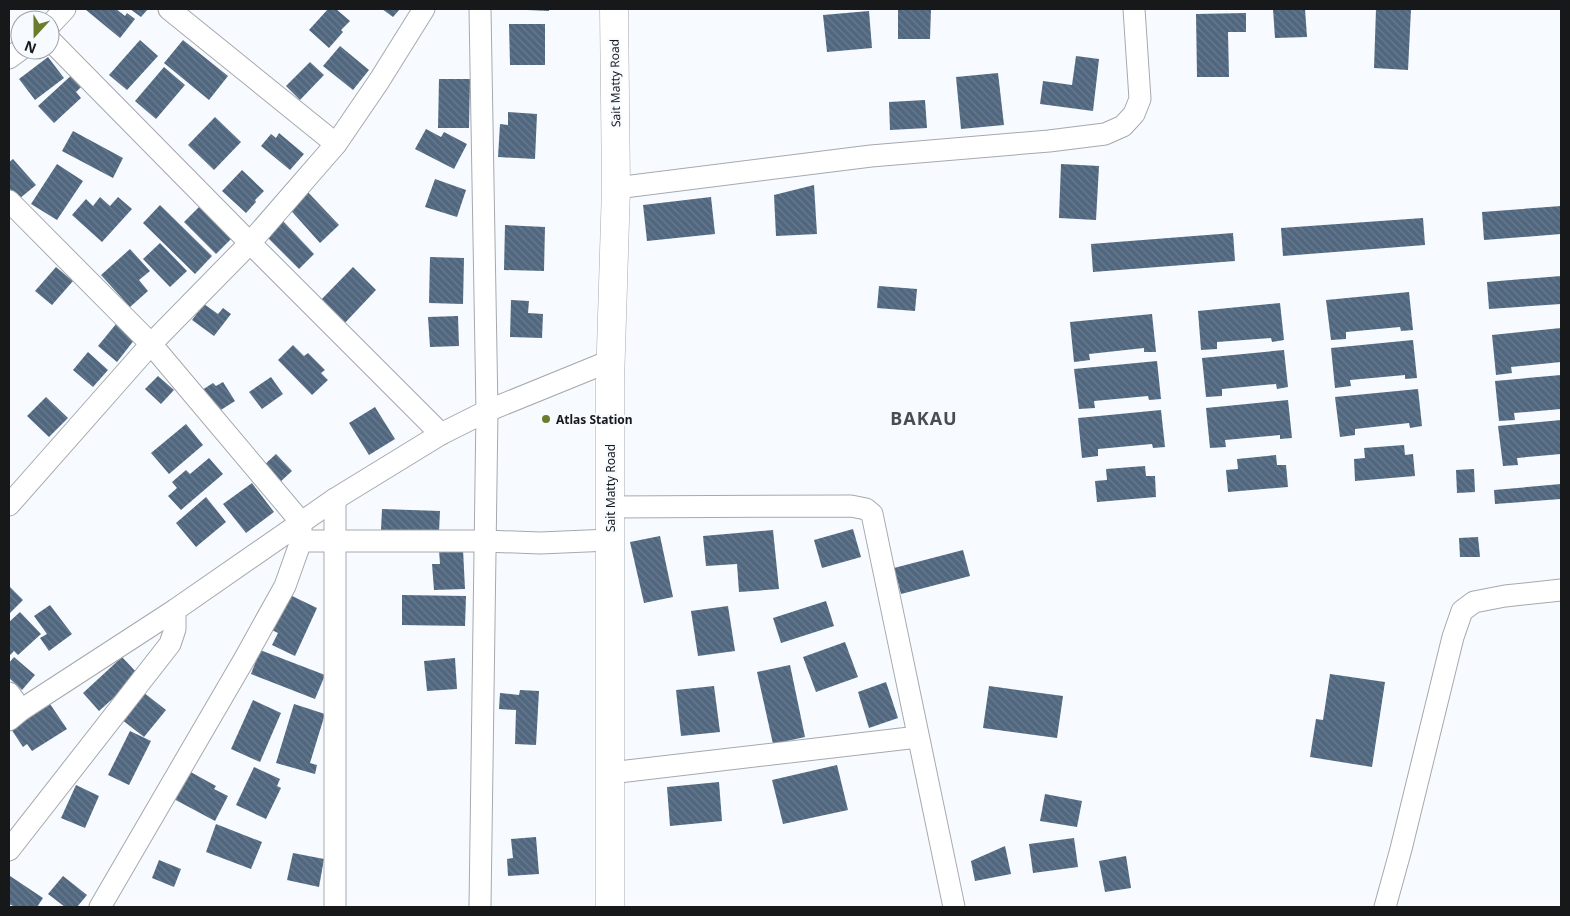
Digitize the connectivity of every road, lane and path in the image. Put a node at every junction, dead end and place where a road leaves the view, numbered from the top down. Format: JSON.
{"nodes":[{"id":1,"x":168,"y":9,"type":"edge"},
{"id":2,"x":424,"y":9,"type":"edge"},
{"id":3,"x":480,"y":9,"type":"edge"},
{"id":4,"x":614,"y":9,"type":"edge"},
{"id":5,"x":1134,"y":9,"type":"edge"},
{"id":6,"x":60,"y":50,"type":"edge"},
{"id":7,"x":336,"y":144,"type":"junction"},
{"id":8,"x":616,"y":188,"type":"junction"},
{"id":9,"x":9,"y":201,"type":"edge"},
{"id":10,"x":250,"y":243,"type":"junction"},
{"id":11,"x":150,"y":344,"type":"junction"},
{"id":12,"x":610,"y":361,"type":"junction"},
{"id":13,"x":487,"y":411,"type":"junction"},
{"id":14,"x":441,"y":434,"type":"junction"},
{"id":15,"x":336,"y":499,"type":"junction"},
{"id":16,"x":9,"y":505,"type":"edge"},
{"id":17,"x":610,"y":507,"type":"junction"},
{"id":18,"x":301,"y":532,"type":"junction"},
{"id":19,"x":610,"y":540,"type":"junction"},
{"id":20,"x":484,"y":541,"type":"junction"},
{"id":21,"x":335,"y":542,"type":"junction"},
{"id":22,"x":1561,"y":590,"type":"edge"},
{"id":23,"x":174,"y":610,"type":"junction"},
{"id":24,"x":13,"y":708,"type":"edge"},
{"id":25,"x":918,"y":736,"type":"junction"},
{"id":26,"x":610,"y":773,"type":"junction"},
{"id":27,"x":9,"y":850,"type":"edge"},
{"id":28,"x":100,"y":907,"type":"edge"},
{"id":29,"x":335,"y":907,"type":"edge"},
{"id":30,"x":480,"y":907,"type":"edge"},
{"id":31,"x":610,"y":907,"type":"edge"},
{"id":32,"x":954,"y":907,"type":"edge"},
{"id":33,"x":1384,"y":907,"type":"edge"}],
"edges":[{"from":1,"to":7,"type":"street"},
{"from":2,"to":7,"type":"street"},
{"from":3,"to":13,"type":"street"},
{"from":4,"to":8,"type":"street","name":"Sait Matty Road"},
{"from":5,"to":8,"type":"street"},
{"from":6,"to":10,"type":"street"},
{"from":7,"to":10,"type":"street"},
{"from":8,"to":12,"type":"street","name":"Sait Matty Road"},
{"from":9,"to":11,"type":"street"},
{"from":10,"to":11,"type":"street"},
{"from":10,"to":14,"type":"street"},
{"from":11,"to":16,"type":"street"},
{"from":11,"to":18,"type":"street"},
{"from":12,"to":13,"type":"street"},
{"from":12,"to":17,"type":"street","name":"Sait Matty Road"},
{"from":13,"to":14,"type":"street"},
{"from":13,"to":20,"type":"street"},
{"from":14,"to":15,"type":"street"},
{"from":15,"to":18,"type":"street"},
{"from":15,"to":21,"type":"street"},
{"from":17,"to":19,"type":"street","name":"Sait Matty Road"},
{"from":17,"to":25,"type":"street"},
{"from":18,"to":21,"type":"street"},
{"from":18,"to":23,"type":"street"},
{"from":18,"to":28,"type":"street"},
{"from":19,"to":20,"type":"street"},
{"from":19,"to":26,"type":"street","name":"Sait Matty Road"},
{"from":20,"to":21,"type":"street"},
{"from":20,"to":30,"type":"street"},
{"from":21,"to":29,"type":"street"},
{"from":22,"to":33,"type":"street"},
{"from":23,"to":24,"type":"street"},
{"from":23,"to":27,"type":"street"},
{"from":25,"to":26,"type":"street"},
{"from":25,"to":32,"type":"street"},
{"from":26,"to":31,"type":"street","name":"Sait Matty Road"}]}
